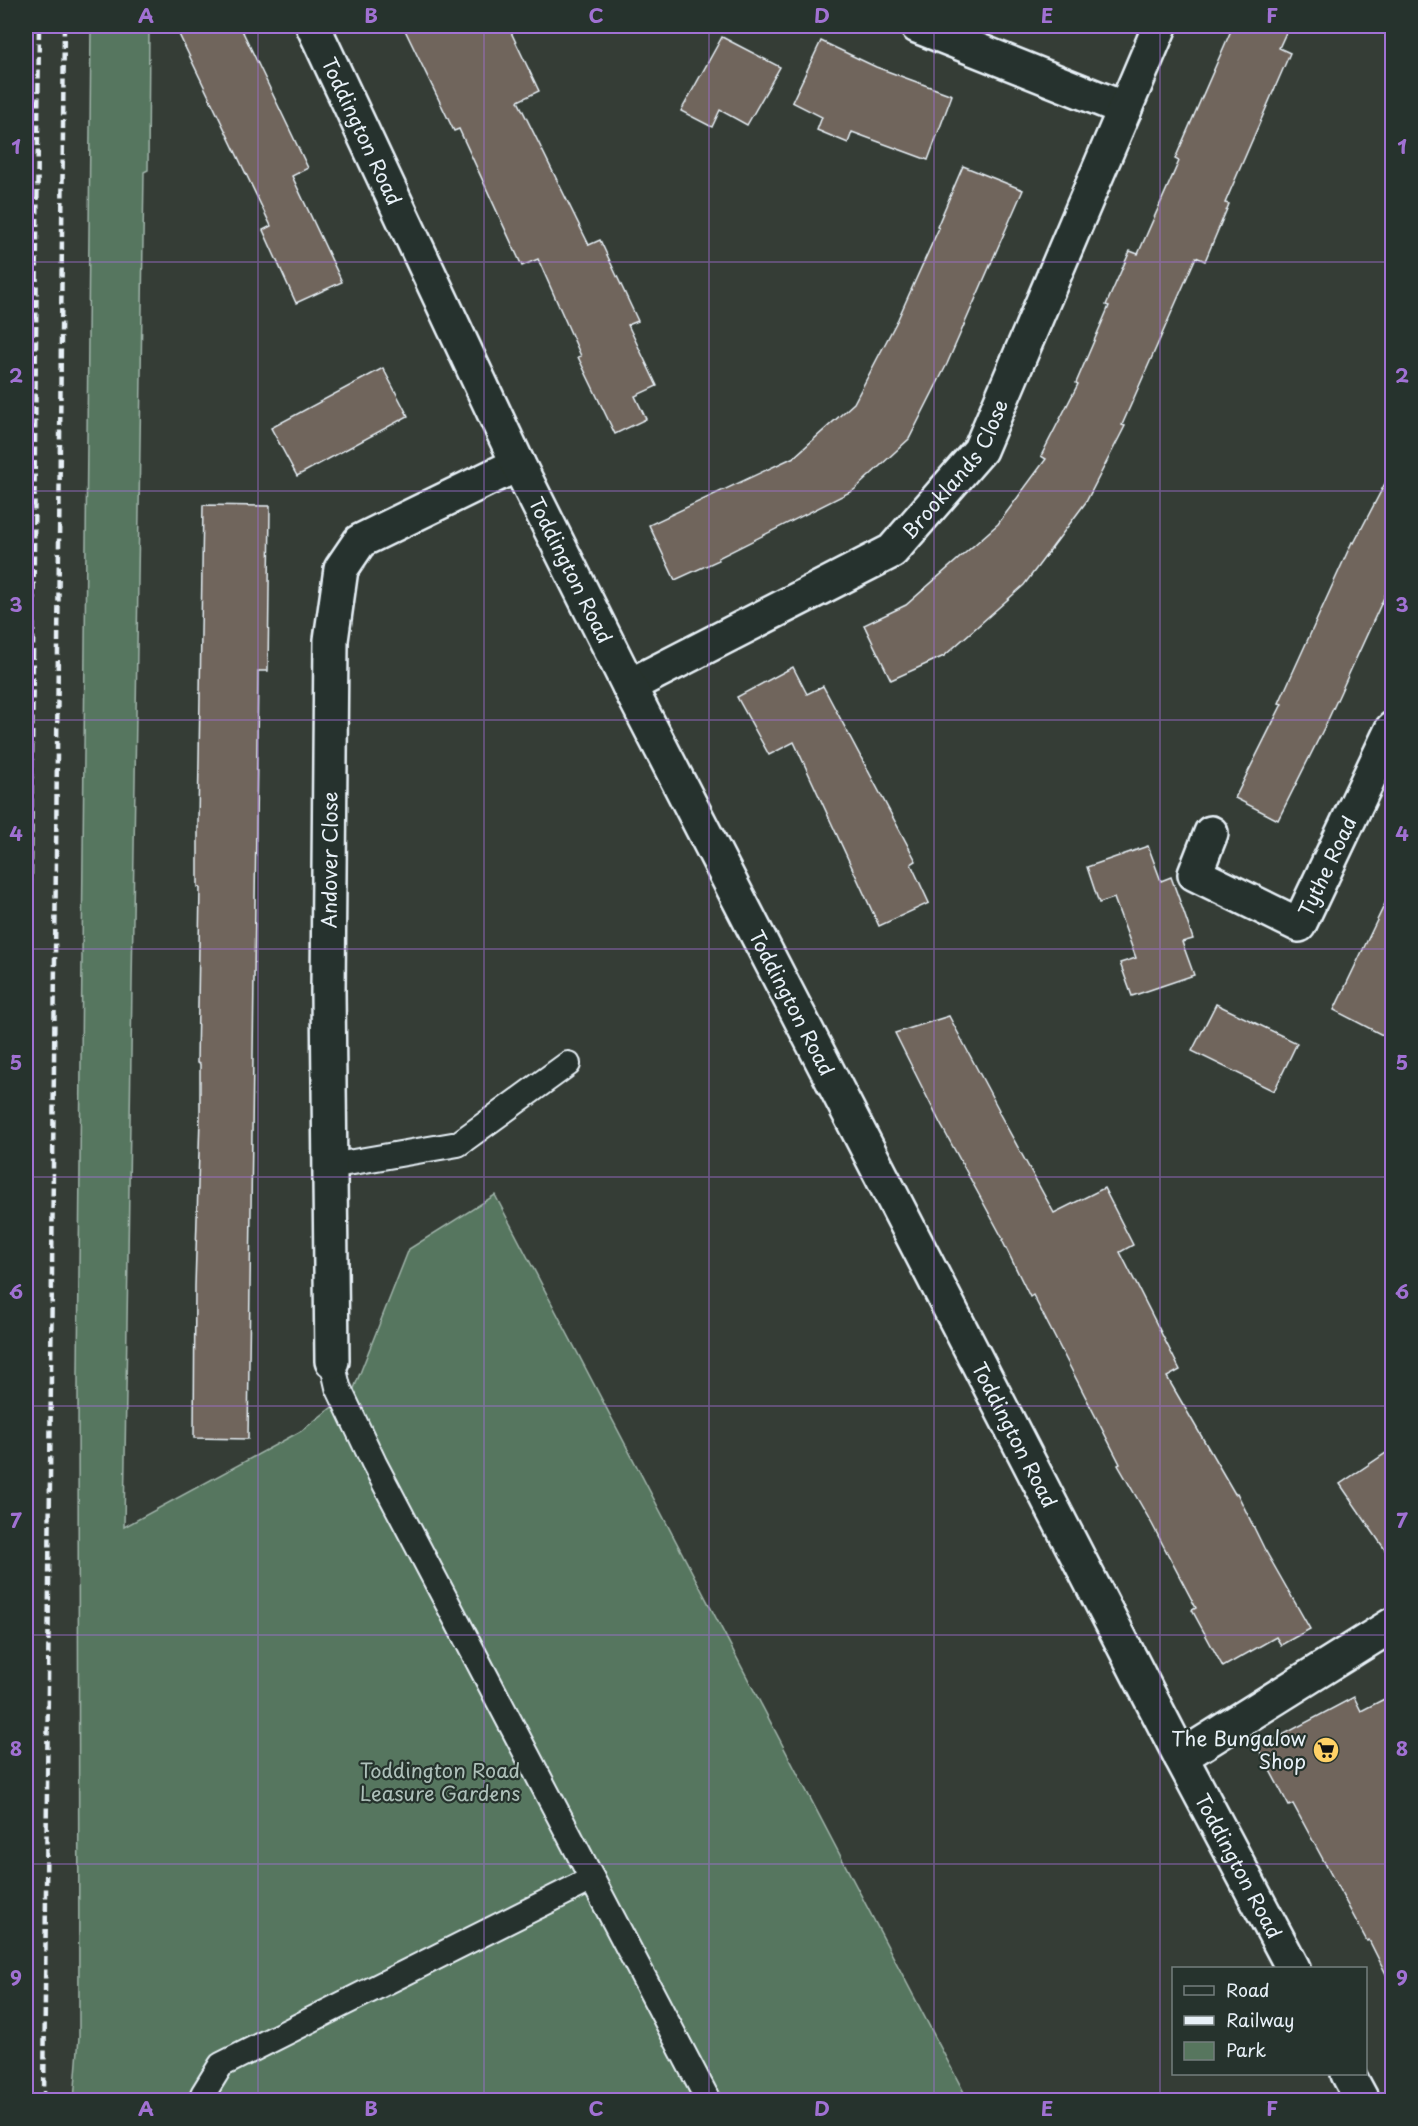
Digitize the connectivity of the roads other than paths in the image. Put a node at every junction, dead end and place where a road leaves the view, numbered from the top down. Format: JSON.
{"nodes":[{"id":1,"x":313,"y":26,"type":"edge"},
{"id":2,"x":917,"y":26,"type":"edge"},
{"id":3,"x":1160,"y":26,"type":"edge"},
{"id":4,"x":1125,"y":109,"type":"junction"},
{"id":5,"x":518,"y":464,"type":"junction"},
{"id":6,"x":628,"y":686,"type":"junction"},
{"id":7,"x":1392,"y":729,"type":"edge"},
{"id":8,"x":1211,"y":833,"type":"dead end"},
{"id":9,"x":568,"y":1064,"type":"dead end"},
{"id":10,"x":330,"y":1166,"type":"junction"},
{"id":11,"x":332,"y":1360,"type":"joint"},
{"id":12,"x":1392,"y":1625,"type":"edge"},
{"id":13,"x":1181,"y":1757,"type":"junction"},
{"id":14,"x":592,"y":1879,"type":"junction"},
{"id":15,"x":1292,"y":1967,"type":"edge"},
{"id":16,"x":1349,"y":2075,"type":"edge"},
{"id":17,"x":206,"y":2100,"type":"edge"},
{"id":18,"x":708,"y":2100,"type":"edge"},
{"id":19,"x":1362,"y":2100,"type":"edge"}],
"edges":[{"from":1,"to":5,"type":"street","name":"Toddington Road"},
{"from":2,"to":4,"type":"street"},
{"from":3,"to":4,"type":"street","name":"Brooklands Close"},
{"from":4,"to":6,"type":"street","name":"Brooklands Close"},
{"from":5,"to":6,"type":"street","name":"Toddington Road"},
{"from":5,"to":10,"type":"street","name":"Andover Close"},
{"from":6,"to":13,"type":"street","name":"Toddington Road"},
{"from":7,"to":8,"type":"street","name":"Tythe Road"},
{"from":9,"to":10,"type":"lane"},
{"from":10,"to":11,"type":"street","name":"Andover Close"},
{"from":11,"to":14,"type":"lane"},
{"from":12,"to":13,"type":"street"},
{"from":13,"to":15,"type":"street","name":"Toddington Road"},
{"from":14,"to":17,"type":"lane"},
{"from":14,"to":18,"type":"lane"},
{"from":16,"to":19,"type":"street"}]}
